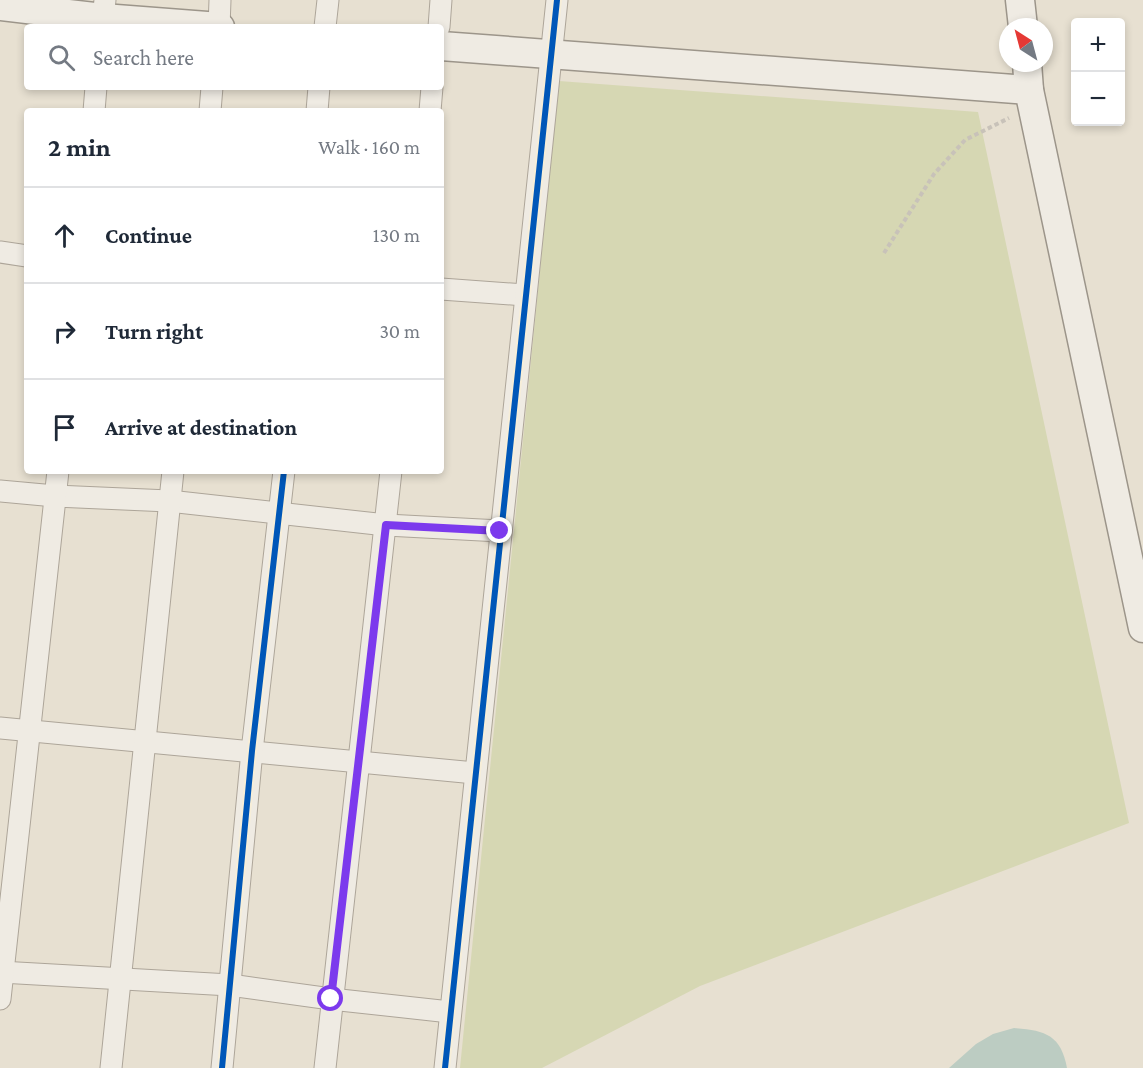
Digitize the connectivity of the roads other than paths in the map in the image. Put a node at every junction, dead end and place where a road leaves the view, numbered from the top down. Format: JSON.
{"nodes":[{"id":1,"x":220,"y":0,"type":"edge"},
{"id":2,"x":328,"y":0,"type":"edge"},
{"id":3,"x":441,"y":0,"type":"edge"},
{"id":4,"x":557,"y":0,"type":"edge"},
{"id":5,"x":1020,"y":0,"type":"edge"},
{"id":6,"x":0,"y":6,"type":"edge"},
{"id":7,"x":103,"y":15,"type":"edge"},
{"id":8,"x":1022,"y":18,"type":"edge"},
{"id":9,"x":190,"y":24,"type":"edge"},
{"id":10,"x":219,"y":24,"type":"edge"},
{"id":11,"x":325,"y":24,"type":"edge"},
{"id":12,"x":438,"y":24,"type":"edge"},
{"id":13,"x":444,"y":46,"type":"edge"},
{"id":14,"x":552,"y":54,"type":"junction"},
{"id":15,"x":1030,"y":86,"type":"edge"},
{"id":16,"x":96,"y":90,"type":"edge"},
{"id":17,"x":212,"y":90,"type":"edge"},
{"id":18,"x":319,"y":90,"type":"edge"},
{"id":19,"x":432,"y":90,"type":"edge"},
{"id":20,"x":94,"y":108,"type":"edge"},
{"id":21,"x":210,"y":108,"type":"edge"},
{"id":22,"x":317,"y":108,"type":"edge"},
{"id":23,"x":430,"y":108,"type":"edge"},
{"id":24,"x":0,"y":252,"type":"edge"},
{"id":25,"x":24,"y":256,"type":"edge"},
{"id":26,"x":444,"y":289,"type":"edge"},
{"id":27,"x":525,"y":295,"type":"junction"},
{"id":28,"x":58,"y":474,"type":"edge"},
{"id":29,"x":172,"y":474,"type":"edge"},
{"id":30,"x":284,"y":474,"type":"edge"},
{"id":31,"x":391,"y":474,"type":"edge"},
{"id":32,"x":0,"y":491,"type":"edge"},
{"id":33,"x":55,"y":496,"type":"junction"},
{"id":34,"x":169,"y":501,"type":"junction"},
{"id":35,"x":280,"y":513,"type":"junction"},
{"id":36,"x":386,"y":525,"type":"junction"},
{"id":37,"x":500,"y":531,"type":"junction"},
{"id":38,"x":1137,"y":574,"type":"edge"},
{"id":39,"x":1143,"y":628,"type":"edge"},
{"id":40,"x":0,"y":728,"type":"edge"},
{"id":41,"x":29,"y":730,"type":"junction"},
{"id":42,"x":144,"y":741,"type":"junction"},
{"id":43,"x":252,"y":751,"type":"junction"},
{"id":44,"x":358,"y":761,"type":"junction"},
{"id":45,"x":475,"y":773,"type":"junction"},
{"id":46,"x":1,"y":972,"type":"edge"},
{"id":47,"x":120,"y":979,"type":"junction"},
{"id":48,"x":230,"y":984,"type":"junction"},
{"id":49,"x":0,"y":999,"type":"edge"},
{"id":50,"x":331,"y":999,"type":"junction"},
{"id":51,"x":450,"y":1012,"type":"junction"},
{"id":52,"x":111,"y":1068,"type":"edge"},
{"id":53,"x":222,"y":1068,"type":"edge"},
{"id":54,"x":325,"y":1068,"type":"edge"},
{"id":55,"x":445,"y":1068,"type":"edge"}],
"edges":[{"from":1,"to":10,"type":"street"},
{"from":2,"to":11,"type":"street"},
{"from":3,"to":12,"type":"street"},
{"from":4,"to":14,"type":"street"},
{"from":5,"to":8,"type":"street"},
{"from":6,"to":7,"type":"street"},
{"from":7,"to":9,"type":"street"},
{"from":13,"to":14,"type":"street"},
{"from":14,"to":15,"type":"street"},
{"from":14,"to":27,"type":"street"},
{"from":15,"to":38,"type":"street"},
{"from":16,"to":20,"type":"street"},
{"from":17,"to":21,"type":"street"},
{"from":18,"to":22,"type":"street"},
{"from":19,"to":23,"type":"street"},
{"from":24,"to":25,"type":"street"},
{"from":26,"to":27,"type":"street"},
{"from":27,"to":37,"type":"street"},
{"from":28,"to":33,"type":"street"},
{"from":29,"to":34,"type":"street"},
{"from":30,"to":35,"type":"street"},
{"from":31,"to":36,"type":"street"},
{"from":32,"to":33,"type":"street"},
{"from":33,"to":34,"type":"street"},
{"from":33,"to":41,"type":"street"},
{"from":34,"to":35,"type":"street"},
{"from":34,"to":42,"type":"street"},
{"from":35,"to":36,"type":"street"},
{"from":35,"to":43,"type":"street"},
{"from":36,"to":37,"type":"street"},
{"from":36,"to":44,"type":"street"},
{"from":37,"to":45,"type":"street"},
{"from":38,"to":39,"type":"street"},
{"from":40,"to":41,"type":"street"},
{"from":41,"to":42,"type":"street"},
{"from":41,"to":46,"type":"street"},
{"from":42,"to":43,"type":"street"},
{"from":42,"to":47,"type":"street"},
{"from":43,"to":44,"type":"street"},
{"from":43,"to":48,"type":"street"},
{"from":44,"to":45,"type":"street"},
{"from":44,"to":50,"type":"street"},
{"from":45,"to":51,"type":"street"},
{"from":46,"to":47,"type":"street"},
{"from":46,"to":49,"type":"street"},
{"from":47,"to":48,"type":"street"},
{"from":47,"to":52,"type":"street"},
{"from":48,"to":50,"type":"street"},
{"from":48,"to":53,"type":"street"},
{"from":50,"to":51,"type":"street"},
{"from":50,"to":54,"type":"street"},
{"from":51,"to":55,"type":"street"}]}
